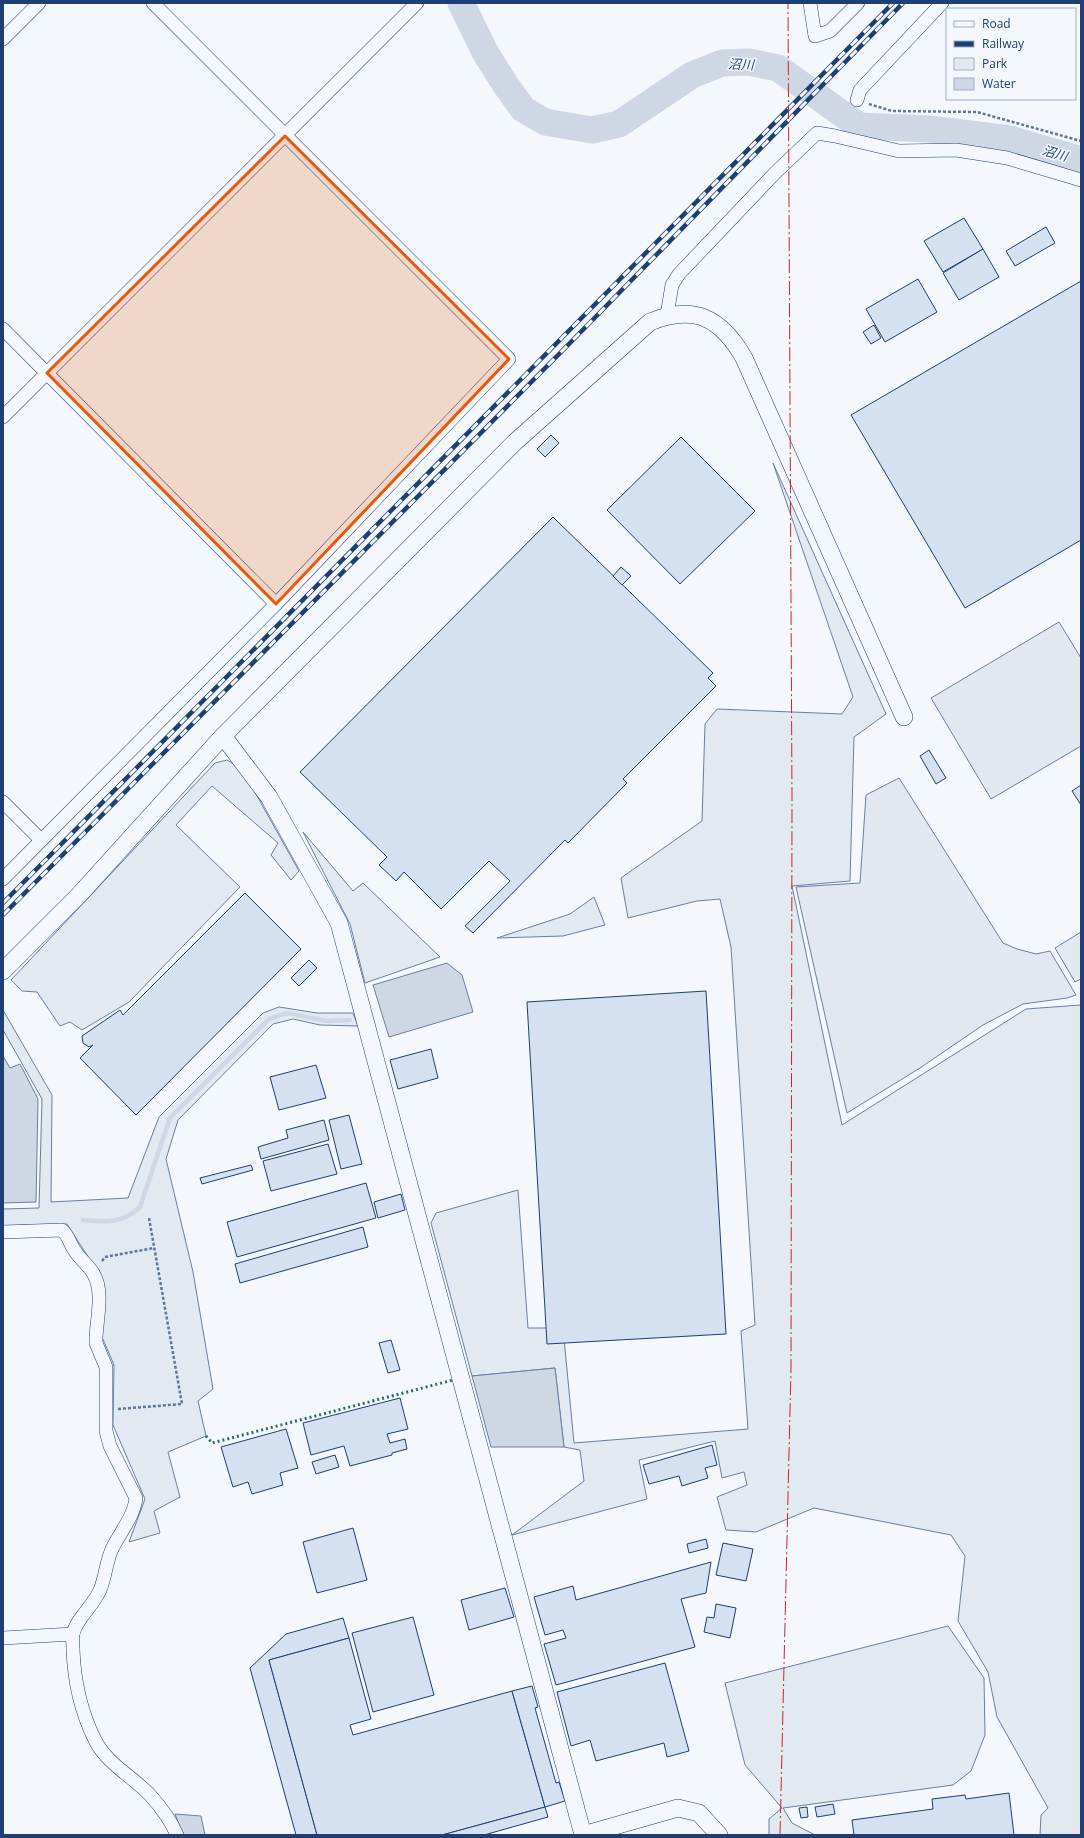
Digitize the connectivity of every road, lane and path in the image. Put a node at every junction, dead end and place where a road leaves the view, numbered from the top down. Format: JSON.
{"nodes":[{"id":1,"x":39,"y":3,"type":"edge"},
{"id":2,"x":153,"y":3,"type":"edge"},
{"id":3,"x":417,"y":3,"type":"edge"},
{"id":4,"x":810,"y":3,"type":"edge"},
{"id":5,"x":858,"y":3,"type":"edge"},
{"id":6,"x":942,"y":3,"type":"edge"},
{"id":7,"x":3,"y":39,"type":"edge"},
{"id":8,"x":857,"y":100,"type":"joint"},
{"id":9,"x":285,"y":136,"type":"junction"},
{"id":10,"x":1081,"y":140,"type":"edge"},
{"id":11,"x":1081,"y":180,"type":"edge"},
{"id":12,"x":667,"y":315,"type":"junction"},
{"id":13,"x":3,"y":329,"type":"edge"},
{"id":14,"x":47,"y":373,"type":"junction"},
{"id":15,"x":3,"y":417,"type":"edge"},
{"id":16,"x":276,"y":604,"type":"junction"},
{"id":17,"x":904,"y":717,"type":"dead end"},
{"id":18,"x":223,"y":736,"type":"junction"},
{"id":19,"x":3,"y":802,"type":"edge"},
{"id":20,"x":41,"y":840,"type":"junction"},
{"id":21,"x":3,"y":879,"type":"edge"},
{"id":22,"x":3,"y":971,"type":"edge"},
{"id":23,"x":149,"y":1218,"type":"dead end"},
{"id":24,"x":3,"y":1232,"type":"edge"},
{"id":25,"x":154,"y":1248,"type":"junction"},
{"id":26,"x":93,"y":1272,"type":"junction"},
{"id":27,"x":106,"y":1410,"type":"junction"},
{"id":28,"x":73,"y":1634,"type":"junction"},
{"id":29,"x":3,"y":1638,"type":"edge"},
{"id":30,"x":177,"y":1835,"type":"edge"},
{"id":31,"x":583,"y":1835,"type":"edge"},
{"id":32,"x":719,"y":1835,"type":"edge"}],
"edges":[{"from":1,"to":7,"type":"street"},
{"from":2,"to":9,"type":"street"},
{"from":3,"to":9,"type":"street"},
{"from":4,"to":5,"type":"street"},
{"from":6,"to":8,"type":"street"},
{"from":8,"to":10,"type":"path"},
{"from":9,"to":14,"type":"street"},
{"from":9,"to":16,"type":"street"},
{"from":11,"to":12,"type":"street"},
{"from":12,"to":17,"type":"street"},
{"from":12,"to":18,"type":"street"},
{"from":13,"to":14,"type":"street"},
{"from":14,"to":15,"type":"street"},
{"from":14,"to":16,"type":"street"},
{"from":16,"to":20,"type":"street"},
{"from":18,"to":22,"type":"street"},
{"from":18,"to":31,"type":"street"},
{"from":19,"to":20,"type":"street"},
{"from":20,"to":21,"type":"street"},
{"from":23,"to":25,"type":"path"},
{"from":24,"to":26,"type":"street"},
{"from":25,"to":26,"type":"path"},
{"from":25,"to":27,"type":"path"},
{"from":26,"to":27,"type":"street"},
{"from":27,"to":28,"type":"street"},
{"from":28,"to":29,"type":"street"},
{"from":28,"to":30,"type":"street"},
{"from":31,"to":32,"type":"street"}]}
